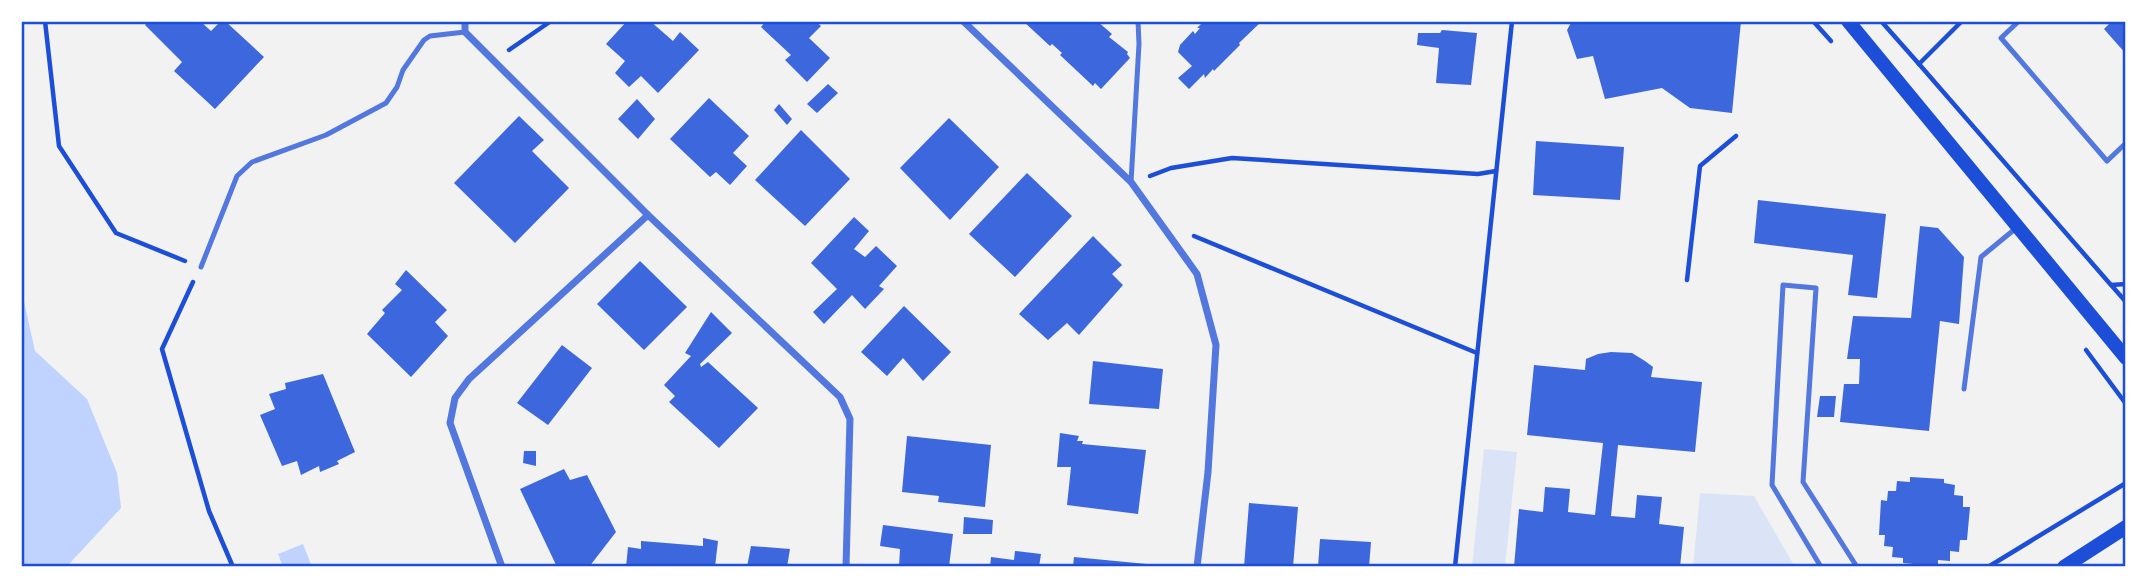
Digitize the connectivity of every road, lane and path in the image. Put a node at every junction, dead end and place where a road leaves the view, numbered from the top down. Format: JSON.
{"nodes":[{"id":1,"x":45,"y":21,"type":"edge"},
{"id":2,"x":465,"y":21,"type":"edge"},
{"id":3,"x":551,"y":21,"type":"edge"},
{"id":4,"x":963,"y":21,"type":"edge"},
{"id":5,"x":1138,"y":21,"type":"edge"},
{"id":6,"x":1512,"y":21,"type":"edge"},
{"id":7,"x":1847,"y":21,"type":"edge"},
{"id":8,"x":1881,"y":21,"type":"edge"},
{"id":9,"x":1962,"y":21,"type":"edge"},
{"id":10,"x":2019,"y":21,"type":"edge"},
{"id":11,"x":465,"y":32,"type":"junction"},
{"id":12,"x":494,"y":61,"type":"junction"},
{"id":13,"x":1919,"y":64,"type":"junction"},
{"id":14,"x":1736,"y":136,"type":"dead end"},
{"id":15,"x":2126,"y":143,"type":"edge"},
{"id":16,"x":1496,"y":171,"type":"junction"},
{"id":17,"x":1131,"y":182,"type":"junction"},
{"id":18,"x":648,"y":215,"type":"junction"},
{"id":19,"x":1160,"y":222,"type":"junction"},
{"id":20,"x":2018,"y":227,"type":"junction"},
{"id":21,"x":201,"y":267,"type":"junction"},
{"id":22,"x":1687,"y":280,"type":"dead end"},
{"id":23,"x":2126,"y":284,"type":"edge"},
{"id":24,"x":2111,"y":285,"type":"junction"},
{"id":25,"x":2126,"y":302,"type":"edge"},
{"id":26,"x":1477,"y":353,"type":"junction"},
{"id":27,"x":2126,"y":358,"type":"edge"},
{"id":28,"x":1964,"y":389,"type":"dead end"},
{"id":29,"x":2126,"y":483,"type":"edge"},
{"id":30,"x":2126,"y":527,"type":"edge"},
{"id":31,"x":233,"y":567,"type":"edge"},
{"id":32,"x":502,"y":567,"type":"edge"},
{"id":33,"x":846,"y":567,"type":"edge"},
{"id":34,"x":1197,"y":567,"type":"edge"},
{"id":35,"x":1455,"y":567,"type":"edge"},
{"id":36,"x":1821,"y":567,"type":"edge"},
{"id":37,"x":1857,"y":567,"type":"edge"},
{"id":38,"x":1988,"y":567,"type":"edge"},
{"id":39,"x":2064,"y":567,"type":"edge"}],
"edges":[{"from":1,"to":21,"type":"path"},
{"from":2,"to":11,"type":"street"},
{"from":3,"to":12,"type":"path"},
{"from":4,"to":17,"type":"street"},
{"from":5,"to":17,"type":"lane"},
{"from":6,"to":16,"type":"path"},
{"from":7,"to":20,"type":"main road"},
{"from":8,"to":13,"type":"path"},
{"from":9,"to":13,"type":"path"},
{"from":10,"to":15,"type":"lane"},
{"from":11,"to":12,"type":"street"},
{"from":11,"to":21,"type":"lane"},
{"from":12,"to":18,"type":"street"},
{"from":13,"to":24,"type":"path"},
{"from":14,"to":22,"type":"path"},
{"from":16,"to":17,"type":"path"},
{"from":16,"to":26,"type":"path"},
{"from":17,"to":19,"type":"street"},
{"from":18,"to":32,"type":"street"},
{"from":18,"to":33,"type":"street"},
{"from":19,"to":26,"type":"path"},
{"from":19,"to":34,"type":"street"},
{"from":20,"to":27,"type":"main road"},
{"from":20,"to":28,"type":"lane"},
{"from":21,"to":31,"type":"path"},
{"from":23,"to":24,"type":"path"},
{"from":24,"to":25,"type":"path"},
{"from":26,"to":35,"type":"path"},
{"from":29,"to":38,"type":"path"},
{"from":30,"to":39,"type":"main road"},
{"from":36,"to":37,"type":"lane"}]}
